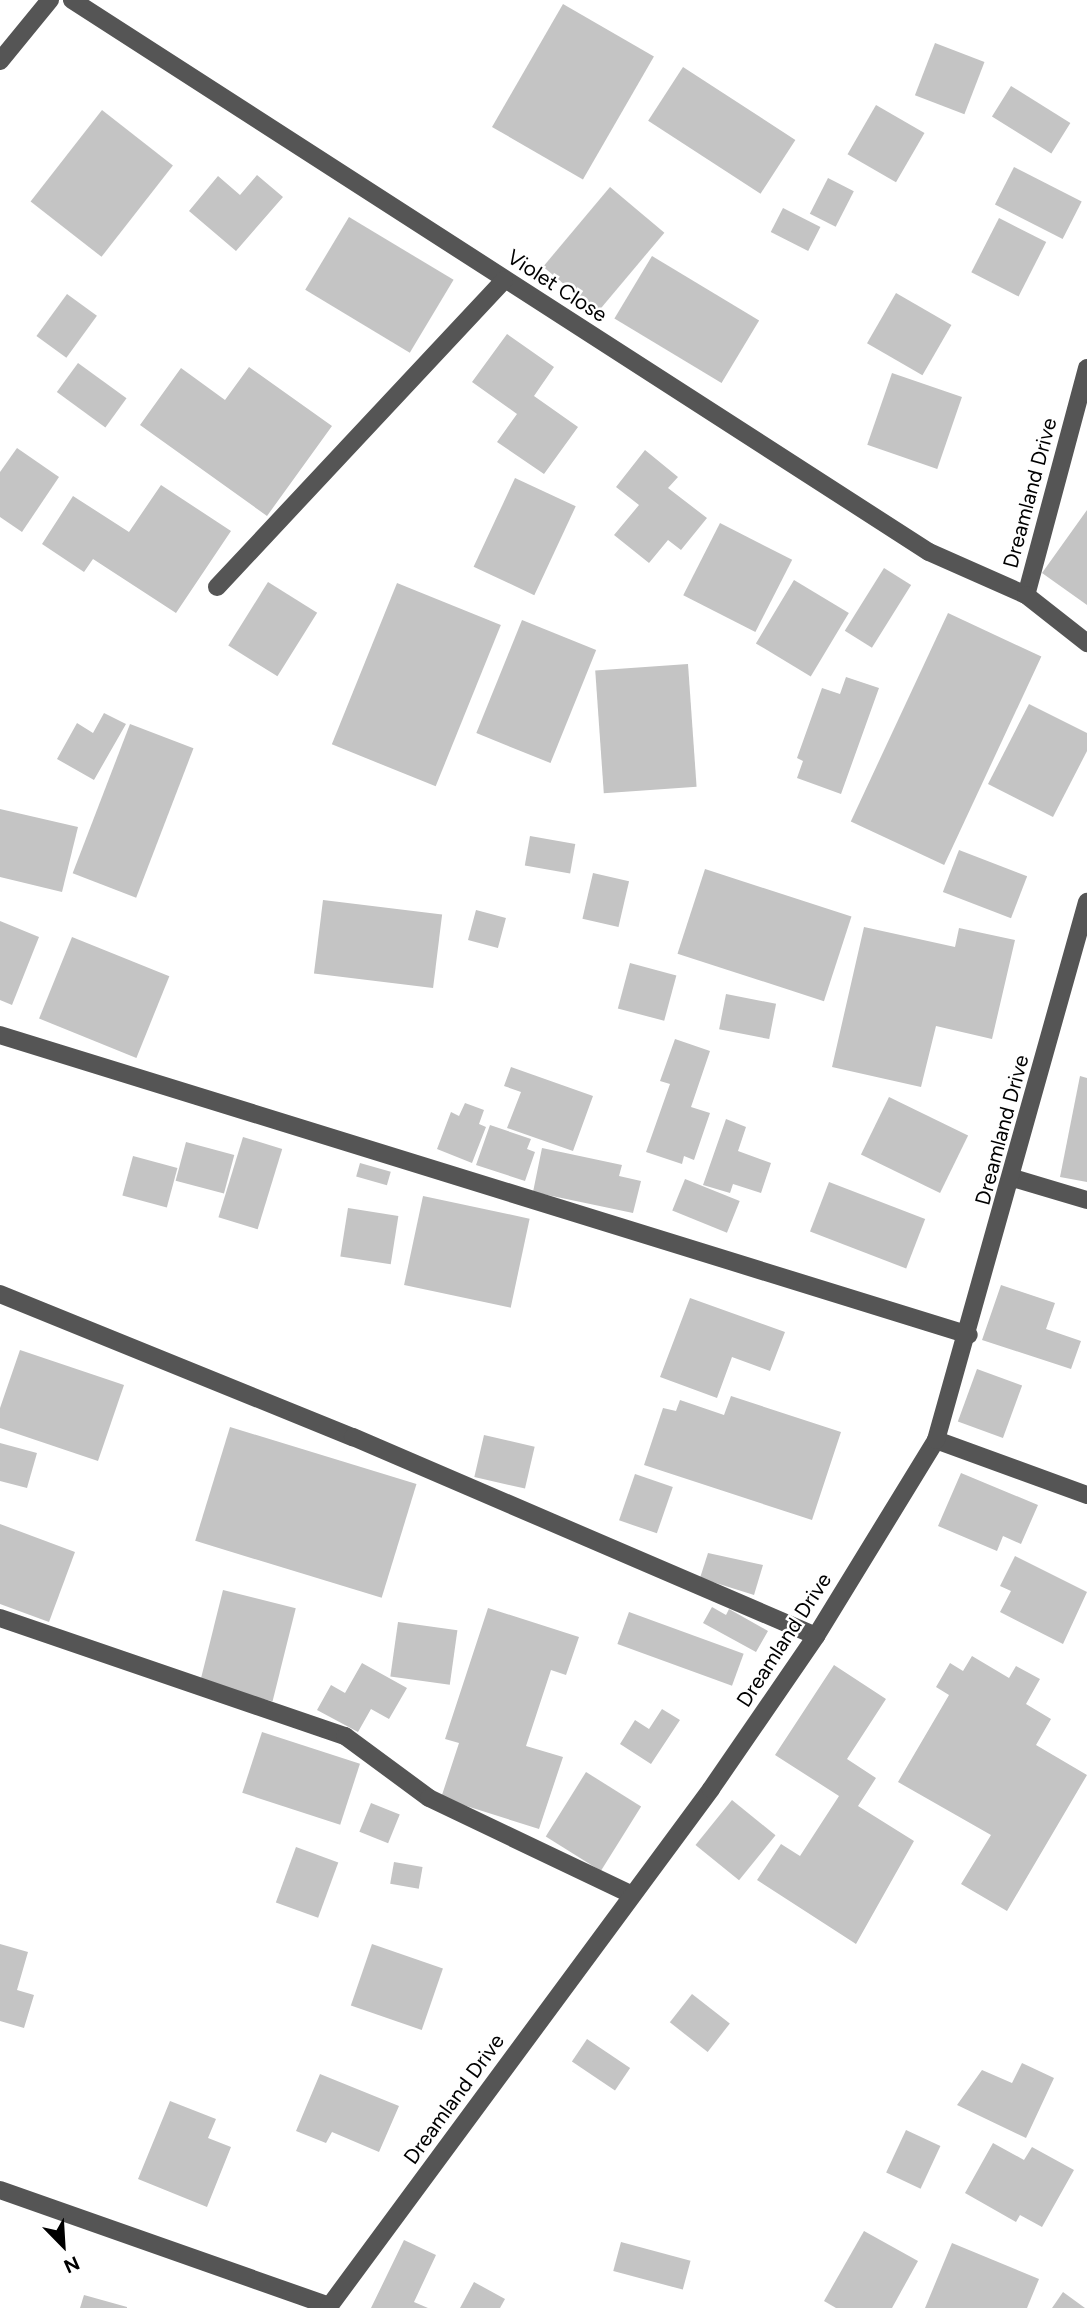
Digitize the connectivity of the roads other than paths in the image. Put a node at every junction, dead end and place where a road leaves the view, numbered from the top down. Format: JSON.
{"nodes":[{"id":1,"x":51,"y":0,"type":"edge"},
{"id":2,"x":72,"y":0,"type":"edge"},
{"id":3,"x":0,"y":61,"type":"edge"},
{"id":4,"x":505,"y":280,"type":"junction"},
{"id":5,"x":1087,"y":368,"type":"edge"},
{"id":6,"x":217,"y":587,"type":"dead end"},
{"id":7,"x":1026,"y":595,"type":"junction"},
{"id":8,"x":1087,"y":643,"type":"edge"},
{"id":9,"x":1087,"y":902,"type":"edge"},
{"id":10,"x":0,"y":1035,"type":"edge"},
{"id":11,"x":1013,"y":1178,"type":"junction"},
{"id":12,"x":1087,"y":1200,"type":"edge"},
{"id":13,"x":0,"y":1294,"type":"edge"},
{"id":14,"x":969,"y":1335,"type":"junction"},
{"id":15,"x":936,"y":1440,"type":"junction"},
{"id":16,"x":1087,"y":1495,"type":"edge"},
{"id":17,"x":0,"y":1618,"type":"edge"},
{"id":18,"x":816,"y":1636,"type":"junction"},
{"id":19,"x":632,"y":1895,"type":"junction"},
{"id":20,"x":0,"y":2190,"type":"edge"},
{"id":21,"x":329,"y":2307,"type":"edge"}],
"edges":[{"from":1,"to":3,"type":"street"},
{"from":2,"to":4,"type":"street","name":"Violet Close"},
{"from":4,"to":6,"type":"street"},
{"from":4,"to":7,"type":"street","name":"Violet Close"},
{"from":5,"to":7,"type":"street","name":"Dreamland Drive"},
{"from":7,"to":8,"type":"street","name":"Dreamland Drive"},
{"from":9,"to":11,"type":"street","name":"Dreamland Drive"},
{"from":10,"to":14,"type":"street"},
{"from":11,"to":12,"type":"street"},
{"from":11,"to":14,"type":"street","name":"Dreamland Drive"},
{"from":13,"to":18,"type":"street"},
{"from":14,"to":15,"type":"street","name":"Dreamland Drive"},
{"from":15,"to":16,"type":"street"},
{"from":15,"to":18,"type":"street","name":"Dreamland Drive"},
{"from":17,"to":19,"type":"street"},
{"from":18,"to":19,"type":"street","name":"Dreamland Drive"},
{"from":19,"to":21,"type":"street","name":"Dreamland Drive"},
{"from":20,"to":21,"type":"street"}]}
